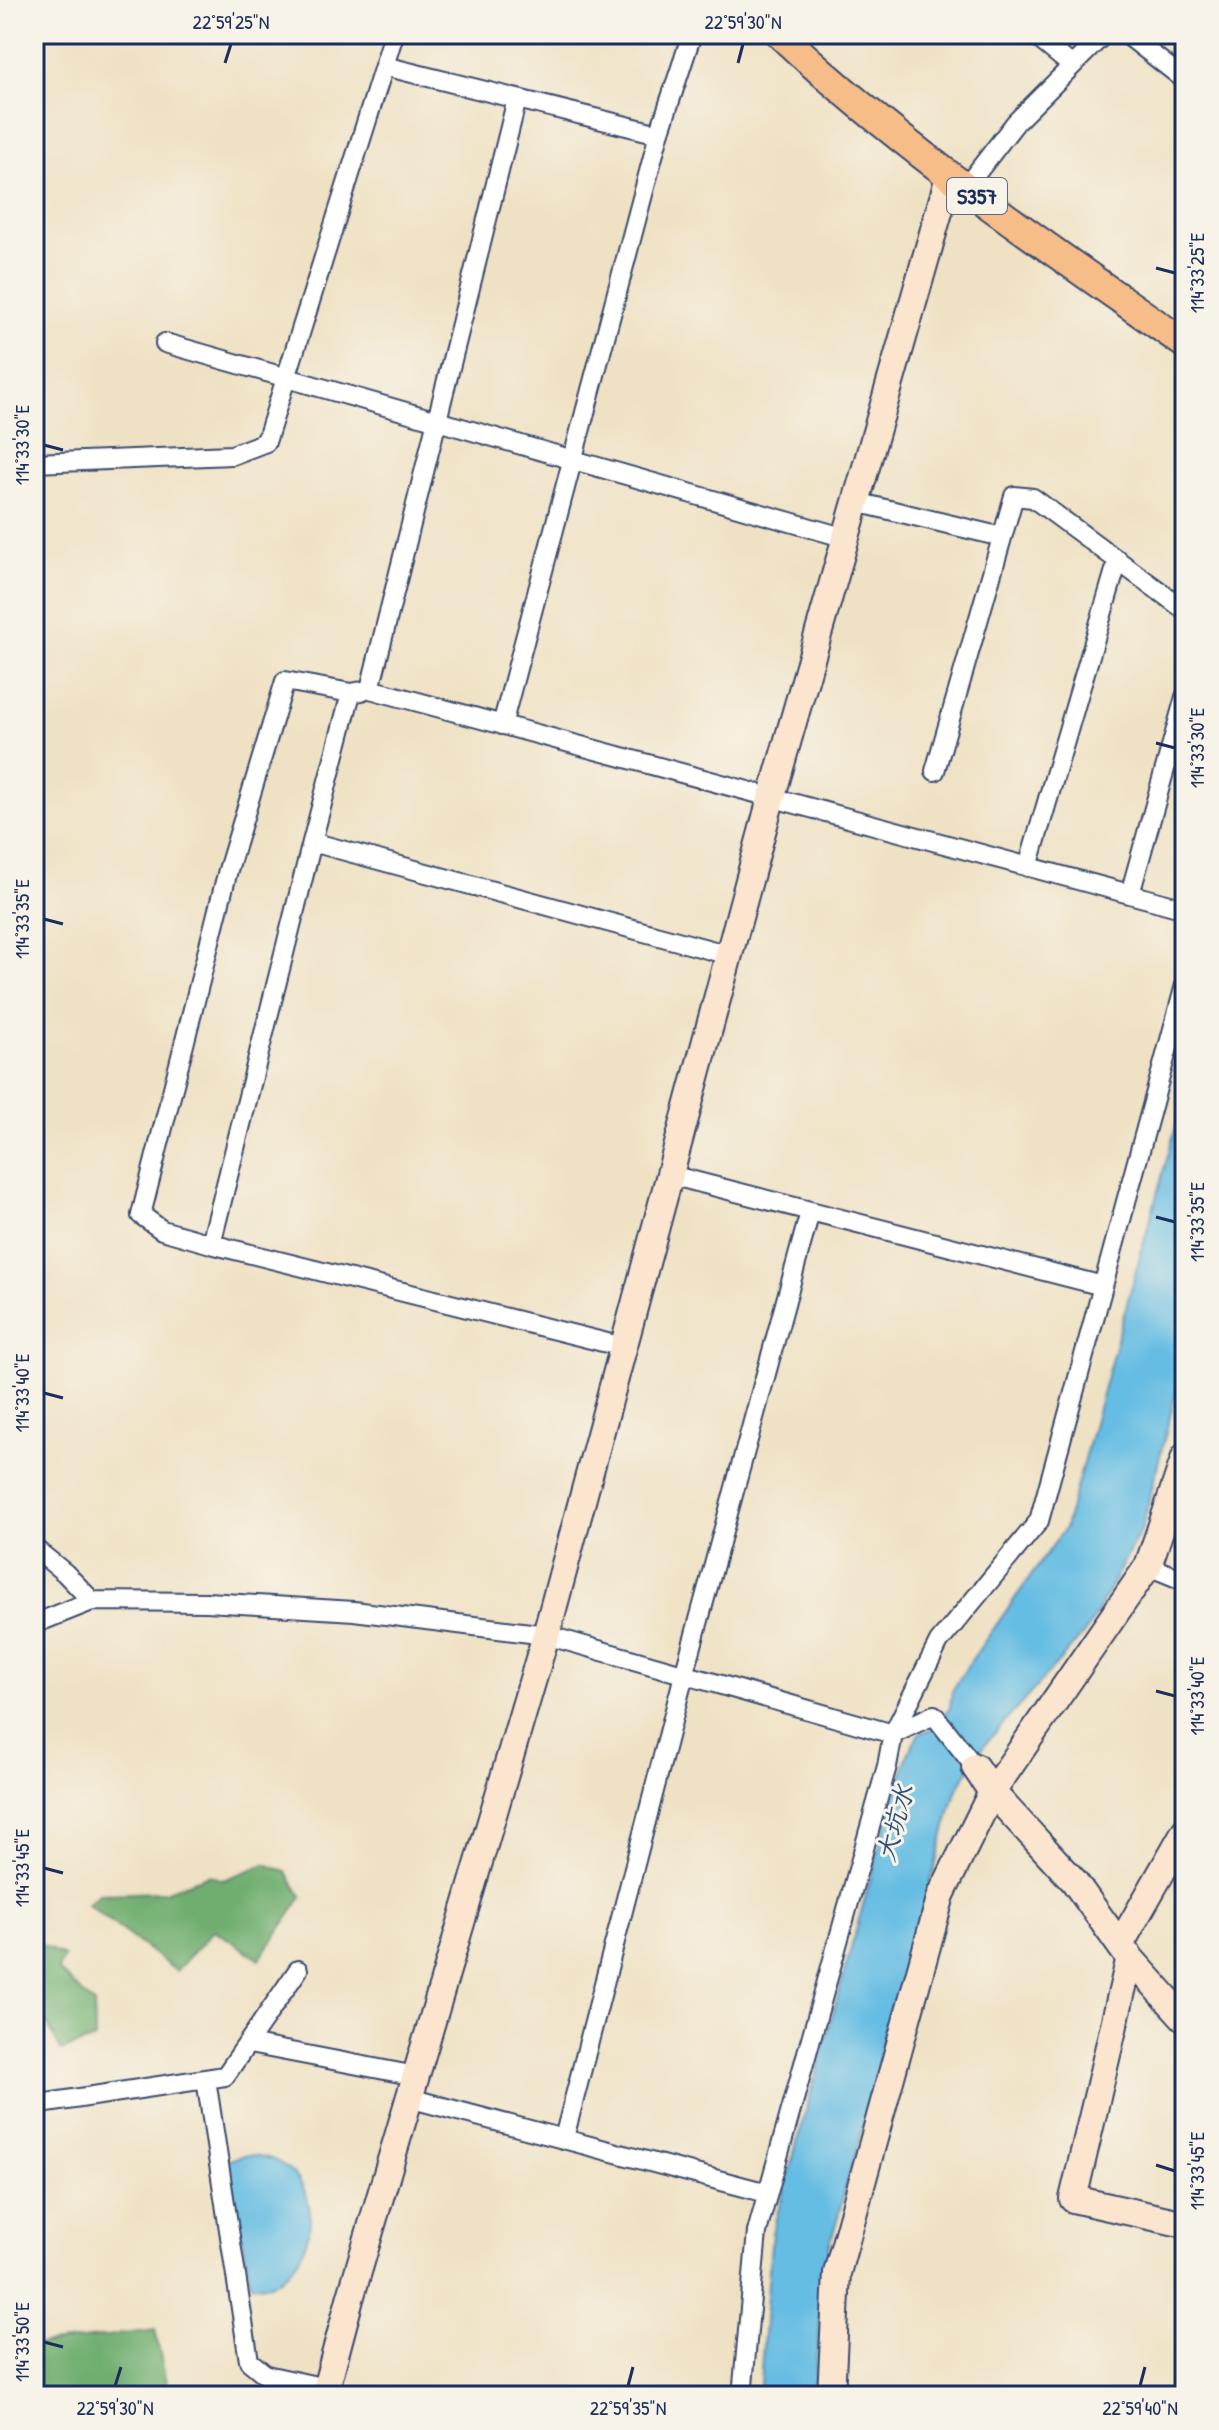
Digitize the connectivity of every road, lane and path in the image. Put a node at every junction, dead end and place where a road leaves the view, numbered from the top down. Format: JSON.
{"nodes":[{"id":1,"x":394,"y":34,"type":"edge"},
{"id":2,"x":692,"y":34,"type":"edge"},
{"id":3,"x":780,"y":34,"type":"edge"},
{"id":4,"x":1033,"y":34,"type":"edge"},
{"id":5,"x":1104,"y":34,"type":"edge"},
{"id":6,"x":1126,"y":34,"type":"edge"},
{"id":7,"x":1071,"y":65,"type":"junction"},
{"id":8,"x":384,"y":66,"type":"junction"},
{"id":9,"x":1185,"y":80,"type":"edge"},
{"id":10,"x":517,"y":99,"type":"junction"},
{"id":11,"x":659,"y":134,"type":"junction"},
{"id":12,"x":957,"y":182,"type":"junction"},
{"id":13,"x":165,"y":343,"type":"dead end"},
{"id":14,"x":1185,"y":344,"type":"edge"},
{"id":15,"x":286,"y":378,"type":"junction"},
{"id":16,"x":438,"y":422,"type":"junction"},
{"id":17,"x":573,"y":460,"type":"junction"},
{"id":18,"x":34,"y":463,"type":"edge"},
{"id":19,"x":856,"y":502,"type":"junction"},
{"id":20,"x":1002,"y":537,"type":"junction"},
{"id":21,"x":846,"y":538,"type":"junction"},
{"id":22,"x":1118,"y":560,"type":"junction"},
{"id":23,"x":1185,"y":610,"type":"edge"},
{"id":24,"x":370,"y":689,"type":"junction"},
{"id":25,"x":351,"y":693,"type":"junction"},
{"id":26,"x":1185,"y":697,"type":"edge"},
{"id":27,"x":502,"y":725,"type":"junction"},
{"id":28,"x":935,"y":771,"type":"dead end"},
{"id":29,"x":772,"y":798,"type":"junction"},
{"id":30,"x":312,"y":842,"type":"junction"},
{"id":31,"x":1028,"y":867,"type":"junction"},
{"id":32,"x":1130,"y":894,"type":"junction"},
{"id":33,"x":1185,"y":909,"type":"edge"},
{"id":34,"x":729,"y":955,"type":"junction"},
{"id":35,"x":1185,"y":985,"type":"edge"},
{"id":36,"x":670,"y":1175,"type":"junction"},
{"id":37,"x":810,"y":1212,"type":"junction"},
{"id":38,"x":211,"y":1244,"type":"junction"},
{"id":39,"x":1103,"y":1286,"type":"junction"},
{"id":40,"x":623,"y":1347,"type":"junction"},
{"id":41,"x":1185,"y":1457,"type":"edge"},
{"id":42,"x":34,"y":1548,"type":"edge"},
{"id":43,"x":1148,"y":1566,"type":"junction"},
{"id":44,"x":1185,"y":1581,"type":"edge"},
{"id":45,"x":92,"y":1601,"type":"junction"},
{"id":46,"x":34,"y":1624,"type":"edge"},
{"id":47,"x":546,"y":1635,"type":"junction"},
{"id":48,"x":684,"y":1675,"type":"junction"},
{"id":49,"x":893,"y":1734,"type":"junction"},
{"id":50,"x":975,"y":1767,"type":"joint"},
{"id":51,"x":992,"y":1792,"type":"junction"},
{"id":52,"x":1185,"y":1831,"type":"edge"},
{"id":53,"x":1125,"y":1951,"type":"junction"},
{"id":54,"x":298,"y":1970,"type":"dead end"},
{"id":55,"x":1185,"y":2019,"type":"edge"},
{"id":56,"x":249,"y":2044,"type":"junction"},
{"id":57,"x":206,"y":2079,"type":"junction"},
{"id":58,"x":412,"y":2087,"type":"junction"},
{"id":59,"x":34,"y":2105,"type":"edge"},
{"id":60,"x":564,"y":2138,"type":"junction"},
{"id":61,"x":767,"y":2193,"type":"junction"},
{"id":62,"x":1185,"y":2224,"type":"edge"},
{"id":63,"x":325,"y":2392,"type":"edge"},
{"id":64,"x":742,"y":2396,"type":"edge"},
{"id":65,"x":831,"y":2396,"type":"edge"}],
"edges":[{"from":1,"to":8,"type":"street"},
{"from":2,"to":11,"type":"street"},
{"from":3,"to":12,"type":"main road","number":"S357"},
{"from":4,"to":7,"type":"street"},
{"from":5,"to":7,"type":"street"},
{"from":6,"to":9,"type":"street"},
{"from":7,"to":12,"type":"street"},
{"from":8,"to":10,"type":"street"},
{"from":8,"to":15,"type":"street"},
{"from":10,"to":11,"type":"street"},
{"from":10,"to":16,"type":"street"},
{"from":11,"to":17,"type":"street"},
{"from":12,"to":14,"type":"main road","number":"S357"},
{"from":12,"to":19,"type":"main road"},
{"from":13,"to":15,"type":"street"},
{"from":15,"to":16,"type":"street"},
{"from":15,"to":18,"type":"street"},
{"from":16,"to":17,"type":"street"},
{"from":16,"to":24,"type":"street"},
{"from":17,"to":21,"type":"street"},
{"from":17,"to":27,"type":"street"},
{"from":19,"to":20,"type":"street"},
{"from":19,"to":21,"type":"main road"},
{"from":20,"to":22,"type":"street"},
{"from":20,"to":28,"type":"street"},
{"from":21,"to":29,"type":"main road"},
{"from":22,"to":23,"type":"street"},
{"from":22,"to":31,"type":"street"},
{"from":24,"to":25,"type":"street"},
{"from":24,"to":27,"type":"street"},
{"from":25,"to":30,"type":"street"},
{"from":25,"to":38,"type":"street"},
{"from":26,"to":32,"type":"street"},
{"from":27,"to":29,"type":"street"},
{"from":29,"to":31,"type":"street"},
{"from":29,"to":34,"type":"main road"},
{"from":30,"to":34,"type":"street"},
{"from":30,"to":38,"type":"street"},
{"from":31,"to":32,"type":"street"},
{"from":32,"to":33,"type":"street"},
{"from":34,"to":36,"type":"main road"},
{"from":35,"to":39,"type":"street"},
{"from":36,"to":37,"type":"street"},
{"from":36,"to":40,"type":"main road"},
{"from":37,"to":39,"type":"street"},
{"from":37,"to":48,"type":"street"},
{"from":38,"to":40,"type":"street"},
{"from":39,"to":49,"type":"street"},
{"from":40,"to":47,"type":"main road"},
{"from":41,"to":43,"type":"main road"},
{"from":42,"to":45,"type":"street"},
{"from":43,"to":44,"type":"street"},
{"from":43,"to":51,"type":"main road"},
{"from":45,"to":46,"type":"street"},
{"from":45,"to":47,"type":"street"},
{"from":47,"to":48,"type":"street"},
{"from":47,"to":58,"type":"main road"},
{"from":48,"to":49,"type":"street"},
{"from":48,"to":60,"type":"street"},
{"from":49,"to":50,"type":"street"},
{"from":49,"to":61,"type":"street"},
{"from":50,"to":51,"type":"main road"},
{"from":51,"to":53,"type":"main road"},
{"from":51,"to":65,"type":"main road"},
{"from":52,"to":53,"type":"main road"},
{"from":53,"to":55,"type":"main road"},
{"from":53,"to":62,"type":"main road"},
{"from":54,"to":56,"type":"street"},
{"from":56,"to":57,"type":"street"},
{"from":56,"to":58,"type":"street"},
{"from":57,"to":59,"type":"street"},
{"from":57,"to":63,"type":"street"},
{"from":58,"to":60,"type":"street"},
{"from":58,"to":63,"type":"main road"},
{"from":60,"to":61,"type":"street"},
{"from":61,"to":64,"type":"street"}]}
